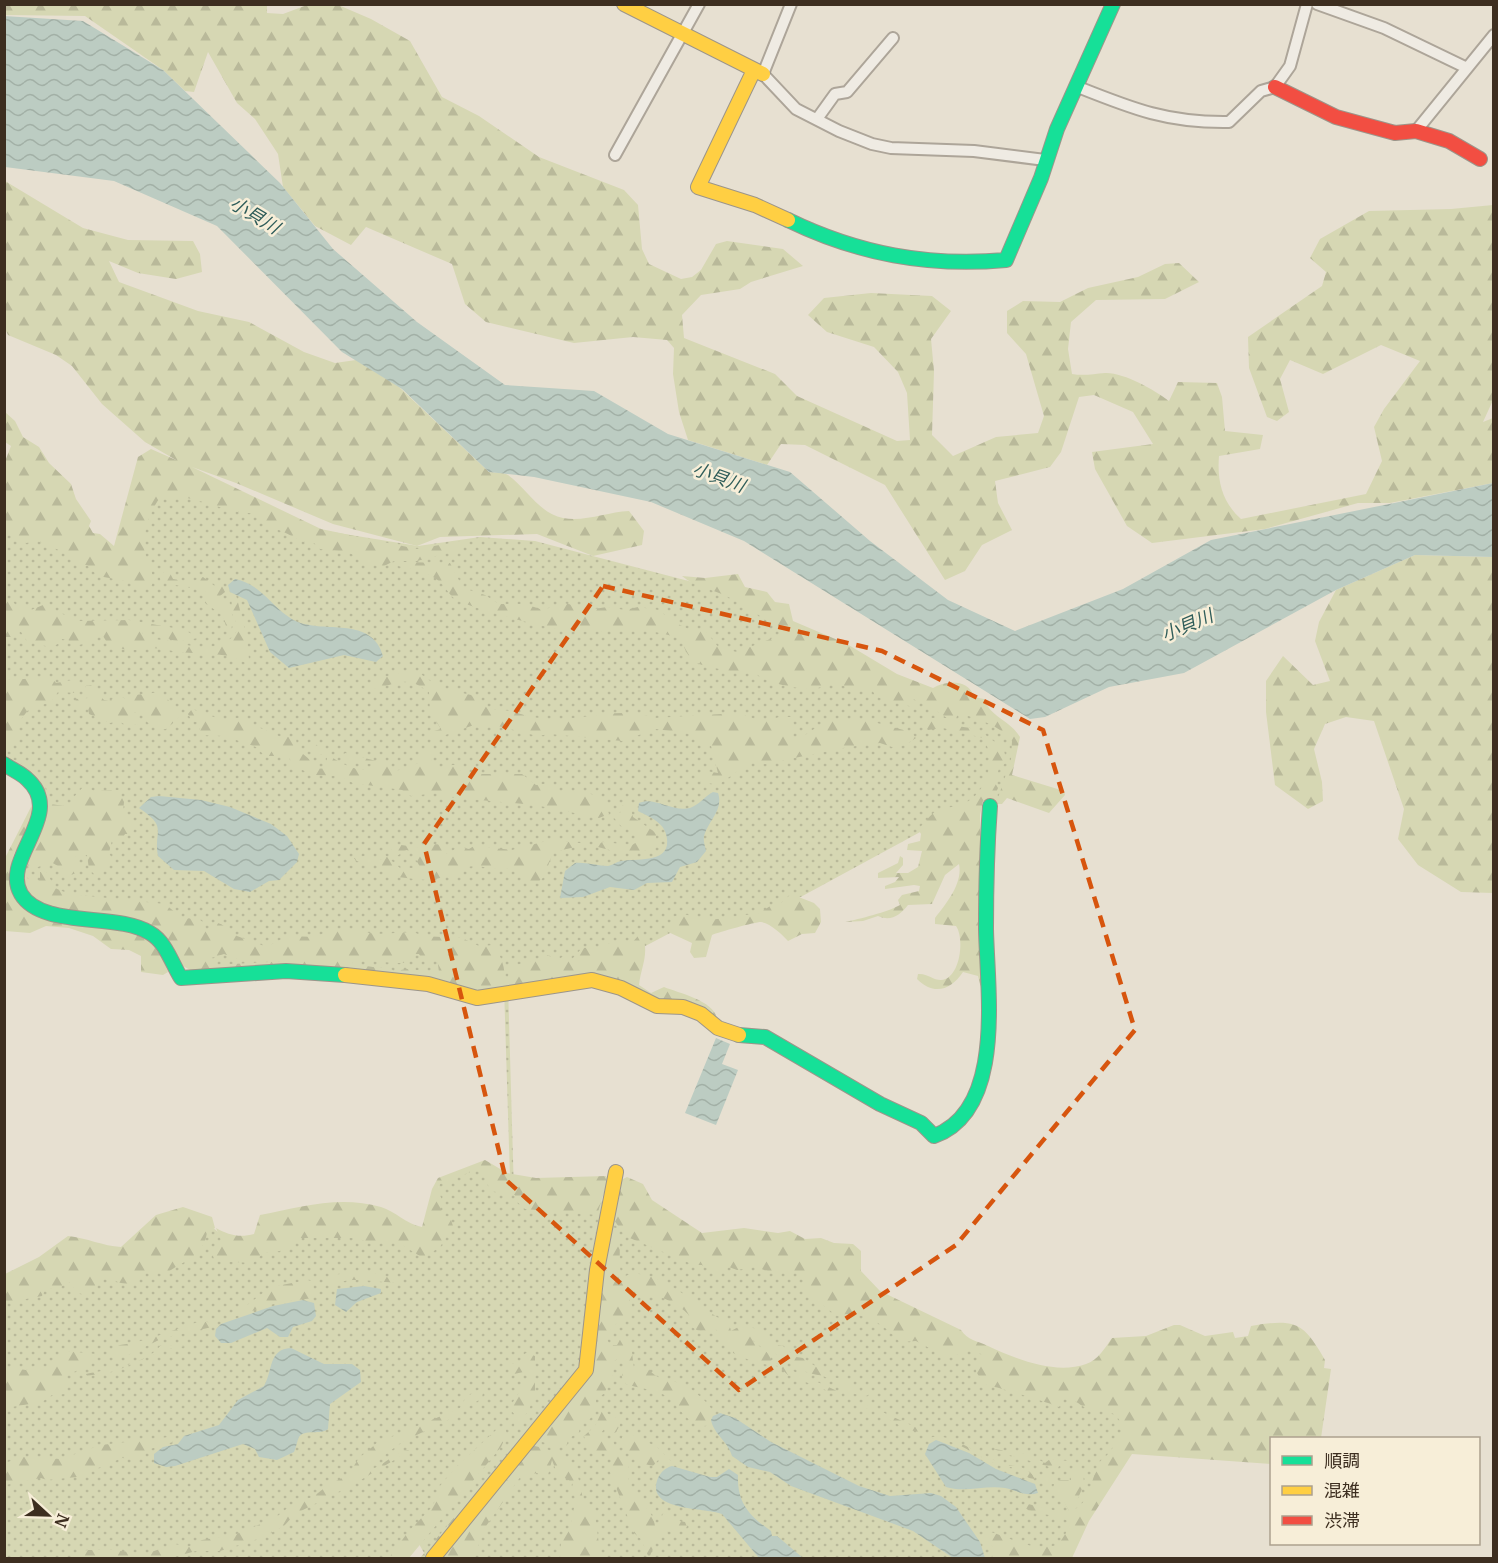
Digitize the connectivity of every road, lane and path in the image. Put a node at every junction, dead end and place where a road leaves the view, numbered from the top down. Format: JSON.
{"nodes":[{"id":1,"x":624,"y":4,"type":"edge"},
{"id":2,"x":699,"y":4,"type":"edge"},
{"id":3,"x":791,"y":4,"type":"edge"},
{"id":4,"x":1113,"y":4,"type":"edge"},
{"id":5,"x":1307,"y":4,"type":"edge"},
{"id":6,"x":1317,"y":4,"type":"edge"},
{"id":7,"x":1494,"y":35,"type":"edge"},
{"id":8,"x":683,"y":36,"type":"junction"},
{"id":9,"x":893,"y":38,"type":"dead end"},
{"id":10,"x":1467,"y":68,"type":"junction"},
{"id":11,"x":759,"y":72,"type":"junction"},
{"id":12,"x":1078,"y":87,"type":"junction"},
{"id":13,"x":1275,"y":87,"type":"junction"},
{"id":14,"x":817,"y":119,"type":"junction"},
{"id":15,"x":1416,"y":131,"type":"junction"},
{"id":16,"x":615,"y":155,"type":"dead end"},
{"id":17,"x":1480,"y":159,"type":"dead end"},
{"id":18,"x":1045,"y":160,"type":"junction"},
{"id":19,"x":4,"y":764,"type":"edge"},
{"id":20,"x":990,"y":806,"type":"dead end"},
{"id":21,"x":616,"y":1172,"type":"dead end"},
{"id":22,"x":433,"y":1558,"type":"edge"}],
"edges":[{"from":1,"to":8,"type":"street"},
{"from":2,"to":8,"type":"street"},
{"from":3,"to":11,"type":"street"},
{"from":4,"to":12,"type":"street"},
{"from":5,"to":13,"type":"street"},
{"from":6,"to":10,"type":"street"},
{"from":7,"to":10,"type":"street"},
{"from":8,"to":11,"type":"street"},
{"from":8,"to":16,"type":"street"},
{"from":9,"to":14,"type":"street"},
{"from":10,"to":15,"type":"street"},
{"from":11,"to":14,"type":"street"},
{"from":11,"to":18,"type":"street"},
{"from":12,"to":13,"type":"street"},
{"from":12,"to":18,"type":"street"},
{"from":13,"to":15,"type":"street"},
{"from":14,"to":18,"type":"street"},
{"from":15,"to":17,"type":"street"},
{"from":19,"to":20,"type":"street"},
{"from":21,"to":22,"type":"street"}]}
